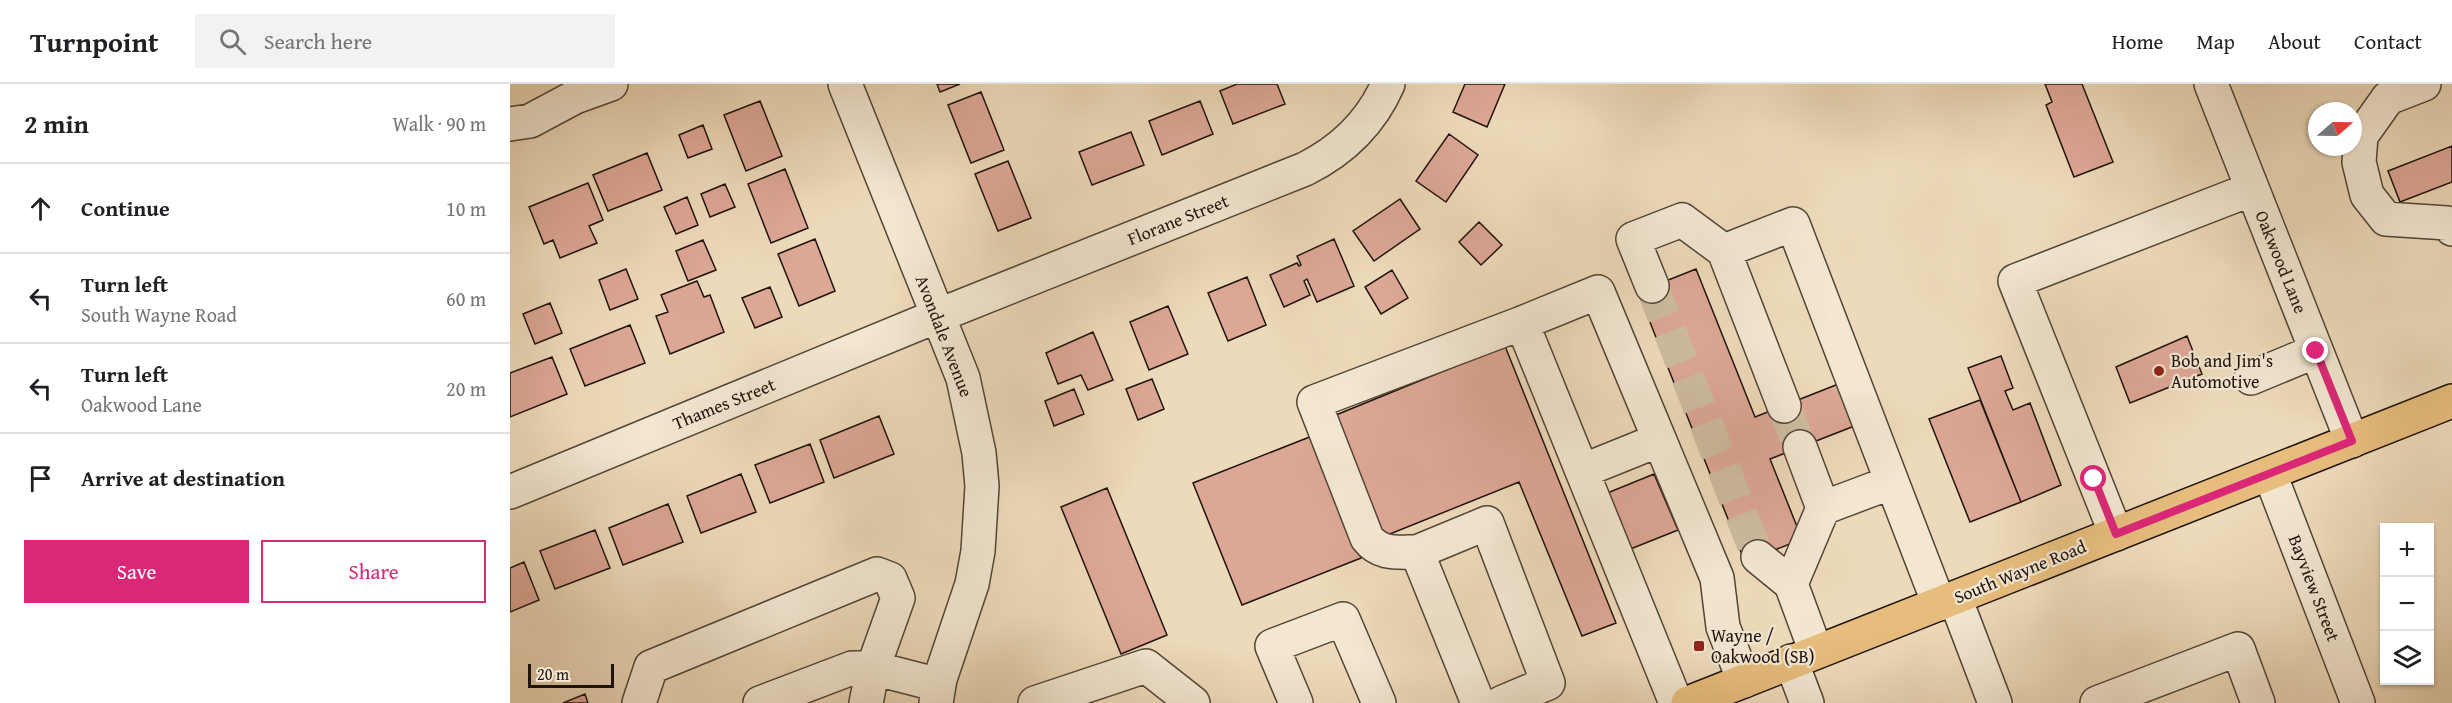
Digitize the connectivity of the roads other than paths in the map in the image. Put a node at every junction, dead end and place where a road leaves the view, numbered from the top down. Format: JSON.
{"nodes":[{"id":1,"x":611,"y":84,"type":"edge"},
{"id":2,"x":844,"y":84,"type":"edge"},
{"id":3,"x":1388,"y":84,"type":"edge"},
{"id":4,"x":2211,"y":84,"type":"edge"},
{"id":5,"x":2424,"y":84,"type":"edge"},
{"id":6,"x":510,"y":124,"type":"edge"},
{"id":7,"x":2252,"y":189,"type":"junction"},
{"id":8,"x":2452,"y":229,"type":"edge"},
{"id":9,"x":1724,"y":251,"type":"junction"},
{"id":10,"x":1652,"y":286,"type":"tunnel mouth"},
{"id":11,"x":937,"y":316,"type":"junction"},
{"id":12,"x":1522,"y":323,"type":"junction"},
{"id":13,"x":2316,"y":351,"type":"junction"},
{"id":14,"x":2251,"y":378,"type":"dead end"},
{"id":15,"x":2452,"y":401,"type":"edge"},
{"id":16,"x":1784,"y":406,"type":"tunnel mouth"},
{"id":17,"x":1659,"y":440,"type":"junction"},
{"id":18,"x":2352,"y":441,"type":"junction"},
{"id":19,"x":1800,"y":447,"type":"tunnel mouth"},
{"id":20,"x":1582,"y":471,"type":"junction"},
{"id":21,"x":2270,"y":474,"type":"junction"},
{"id":22,"x":1892,"y":482,"type":"junction"},
{"id":23,"x":510,"y":492,"type":"edge"},
{"id":24,"x":1823,"y":508,"type":"junction"},
{"id":25,"x":2116,"y":534,"type":"junction"},
{"id":26,"x":1416,"y":552,"type":"junction"},
{"id":27,"x":1758,"y":557,"type":"tunnel mouth"},
{"id":28,"x":1791,"y":584,"type":"junction"},
{"id":29,"x":1947,"y":601,"type":"junction"},
{"id":30,"x":1804,"y":657,"type":"junction"},
{"id":31,"x":873,"y":668,"type":"junction"},
{"id":32,"x":1744,"y":681,"type":"junction"},
{"id":33,"x":937,"y":694,"type":"edge"},
{"id":34,"x":639,"y":703,"type":"edge"},
{"id":35,"x":760,"y":703,"type":"edge"},
{"id":36,"x":866,"y":703,"type":"edge"},
{"id":37,"x":1035,"y":703,"type":"edge"},
{"id":38,"x":1193,"y":703,"type":"edge"},
{"id":39,"x":1296,"y":703,"type":"edge"},
{"id":40,"x":1379,"y":703,"type":"edge"},
{"id":41,"x":1478,"y":703,"type":"edge"},
{"id":42,"x":1501,"y":703,"type":"edge"},
{"id":43,"x":1676,"y":703,"type":"edge"},
{"id":44,"x":1688,"y":703,"type":"edge"},
{"id":45,"x":1807,"y":703,"type":"edge"},
{"id":46,"x":1995,"y":703,"type":"edge"},
{"id":47,"x":2097,"y":703,"type":"edge"},
{"id":48,"x":2258,"y":703,"type":"edge"},
{"id":49,"x":2358,"y":703,"type":"edge"}],
"edges":[{"from":1,"to":6,"type":"street"},
{"from":2,"to":11,"type":"street","name":"Avondale Avenue"},
{"from":3,"to":11,"type":"street","name":"Florane Street"},
{"from":4,"to":7,"type":"street","name":"Oakwood Lane"},
{"from":5,"to":8,"type":"street"},
{"from":7,"to":13,"type":"street","name":"Oakwood Lane"},
{"from":7,"to":25,"type":"street"},
{"from":9,"to":10,"type":"street"},
{"from":9,"to":16,"type":"street"},
{"from":9,"to":22,"type":"street"},
{"from":11,"to":23,"type":"street","name":"Thames Street"},
{"from":11,"to":33,"type":"street","name":"Avondale Avenue"},
{"from":12,"to":17,"type":"street"},
{"from":12,"to":20,"type":"street"},
{"from":12,"to":26,"type":"street"},
{"from":13,"to":14,"type":"street"},
{"from":13,"to":18,"type":"street","name":"Oakwood Lane"},
{"from":15,"to":18,"type":"main road","name":"South Wayne Road"},
{"from":17,"to":20,"type":"street"},
{"from":17,"to":32,"type":"street"},
{"from":18,"to":21,"type":"main road","name":"South Wayne Road"},
{"from":19,"to":24,"type":"street"},
{"from":20,"to":43,"type":"street"},
{"from":21,"to":25,"type":"main road","name":"South Wayne Road"},
{"from":21,"to":49,"type":"street","name":"Bayview Street"},
{"from":22,"to":24,"type":"street"},
{"from":22,"to":29,"type":"street"},
{"from":24,"to":28,"type":"street"},
{"from":25,"to":29,"type":"main road","name":"South Wayne Road"},
{"from":26,"to":41,"type":"street"},
{"from":26,"to":42,"type":"street"},
{"from":27,"to":28,"type":"street"},
{"from":28,"to":30,"type":"street"},
{"from":29,"to":30,"type":"main road","name":"South Wayne Road"},
{"from":29,"to":46,"type":"street"},
{"from":30,"to":32,"type":"main road","name":"South Wayne Road"},
{"from":30,"to":45,"type":"street"},
{"from":31,"to":33,"type":"street"},
{"from":31,"to":34,"type":"street"},
{"from":31,"to":35,"type":"street"},
{"from":31,"to":36,"type":"street"},
{"from":32,"to":44,"type":"main road","name":"South Wayne Road"},
{"from":37,"to":38,"type":"street"},
{"from":39,"to":40,"type":"street"},
{"from":47,"to":48,"type":"street"}]}
